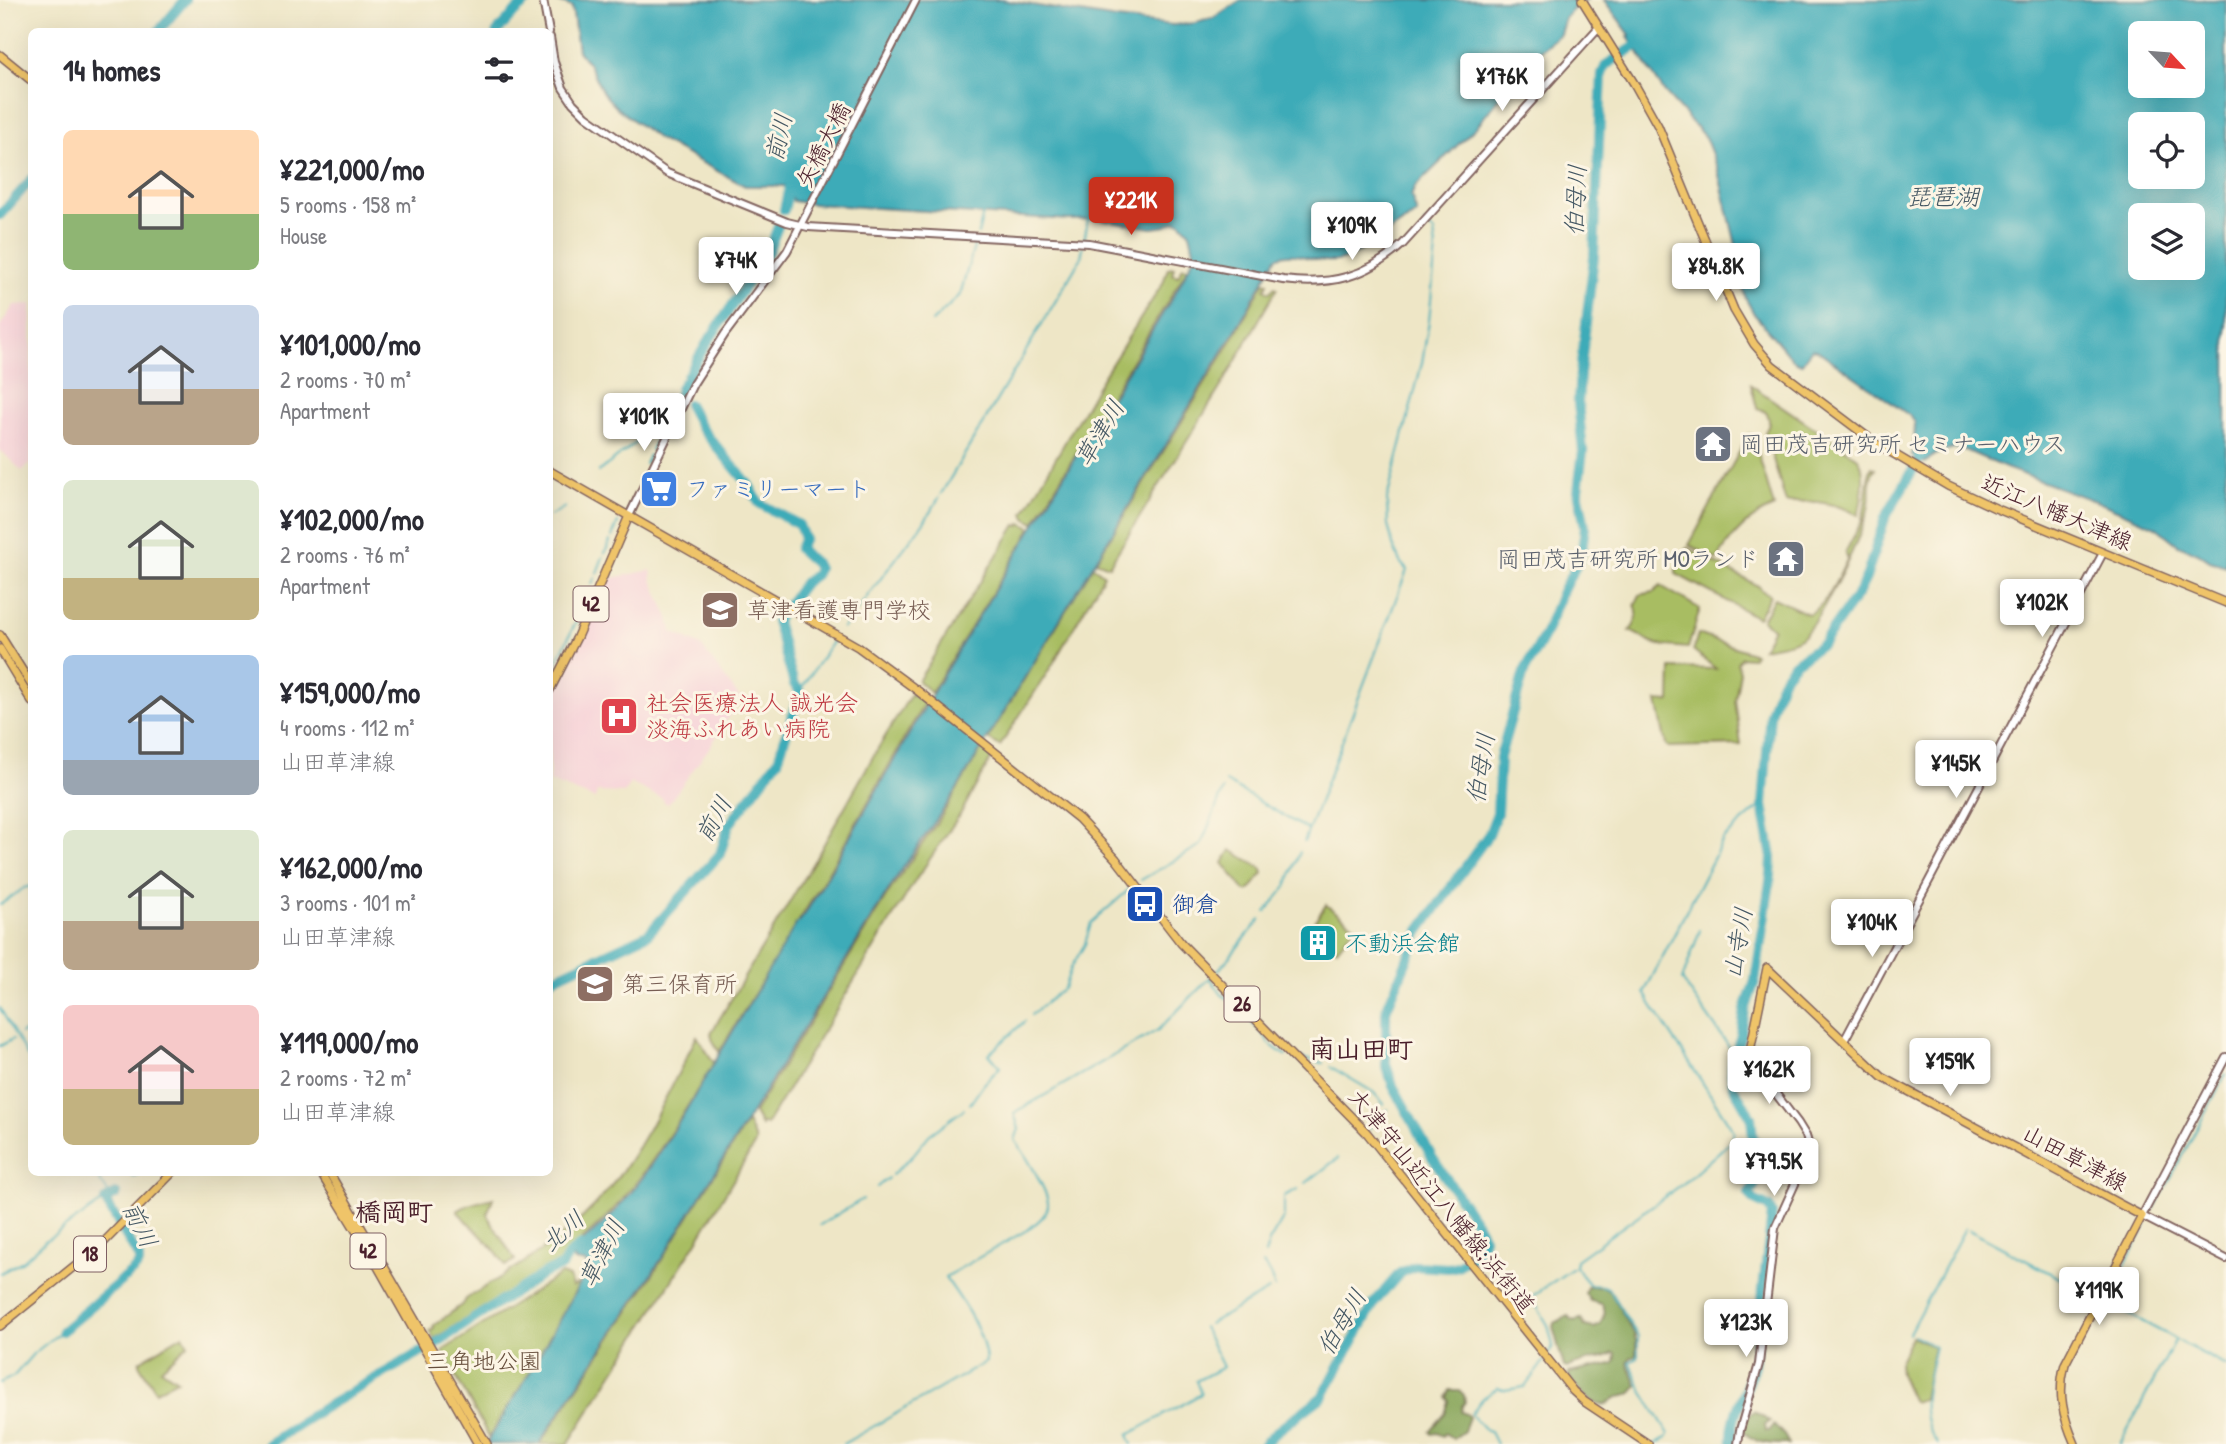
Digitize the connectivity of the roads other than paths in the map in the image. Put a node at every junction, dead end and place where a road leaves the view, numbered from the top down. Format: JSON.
{"nodes":[{"id":1,"x":543,"y":0,"type":"edge"},
{"id":2,"x":916,"y":0,"type":"edge"},
{"id":3,"x":1582,"y":0,"type":"edge"},
{"id":4,"x":1599,"y":27,"type":"junction"},
{"id":5,"x":548,"y":28,"type":"edge"},
{"id":6,"x":0,"y":55,"type":"edge"},
{"id":7,"x":553,"y":56,"type":"edge"},
{"id":8,"x":28,"y":78,"type":"edge"},
{"id":9,"x":801,"y":225,"type":"junction"},
{"id":10,"x":553,"y":473,"type":"edge"},
{"id":11,"x":629,"y":516,"type":"junction"},
{"id":12,"x":2103,"y":553,"type":"junction"},
{"id":13,"x":2226,"y":603,"type":"edge"},
{"id":14,"x":0,"y":635,"type":"edge"},
{"id":15,"x":0,"y":649,"type":"edge"},
{"id":16,"x":28,"y":680,"type":"edge"},
{"id":17,"x":553,"y":684,"type":"edge"},
{"id":18,"x":28,"y":695,"type":"edge"},
{"id":19,"x":1844,"y":1041,"type":"junction"},
{"id":20,"x":2226,"y":1057,"type":"edge"},
{"id":21,"x":1751,"y":1061,"type":"joint"},
{"id":22,"x":169,"y":1176,"type":"edge"},
{"id":23,"x":322,"y":1176,"type":"edge"},
{"id":24,"x":331,"y":1176,"type":"edge"},
{"id":25,"x":2142,"y":1216,"type":"junction"},
{"id":26,"x":2226,"y":1259,"type":"edge"},
{"id":27,"x":0,"y":1326,"type":"edge"},
{"id":28,"x":417,"y":1328,"type":"junction"},
{"id":29,"x":478,"y":1438,"type":"edge"},
{"id":30,"x":487,"y":1444,"type":"edge"},
{"id":31,"x":1648,"y":1444,"type":"edge"},
{"id":32,"x":1738,"y":1444,"type":"edge"},
{"id":33,"x":2075,"y":1444,"type":"edge"}],
"edges":[{"from":1,"to":5,"type":"street"},
{"from":2,"to":9,"type":"street","name":"矢橋大橋"},
{"from":3,"to":4,"type":"main road","name":"近江八幡大津線"},
{"from":4,"to":9,"type":"street"},
{"from":4,"to":12,"type":"main road","name":"近江八幡大津線"},
{"from":6,"to":8,"type":"main road"},
{"from":7,"to":9,"type":"street"},
{"from":9,"to":11,"type":"street","name":"矢橋大橋"},
{"from":10,"to":11,"type":"main road","name":"大津守山近江八幡線;浜街道","number":"26"},
{"from":11,"to":17,"type":"main road","number":"42"},
{"from":11,"to":31,"type":"main road","name":"大津守山近江八幡線;浜街道","number":"26"},
{"from":12,"to":13,"type":"main road","name":"近江八幡大津線"},
{"from":12,"to":19,"type":"street"},
{"from":14,"to":16,"type":"main road"},
{"from":15,"to":18,"type":"main road"},
{"from":19,"to":21,"type":"main road","name":"山田草津線"},
{"from":19,"to":25,"type":"main road","name":"山田草津線"},
{"from":20,"to":25,"type":"street"},
{"from":21,"to":32,"type":"street"},
{"from":22,"to":27,"type":"main road","number":"18"},
{"from":23,"to":28,"type":"main road","number":"42"},
{"from":24,"to":28,"type":"main road","number":"42"},
{"from":25,"to":26,"type":"street"},
{"from":25,"to":33,"type":"main road","name":"山田草津線"},
{"from":28,"to":29,"type":"main road","number":"42"},
{"from":29,"to":30,"type":"main road","number":"42"}]}
